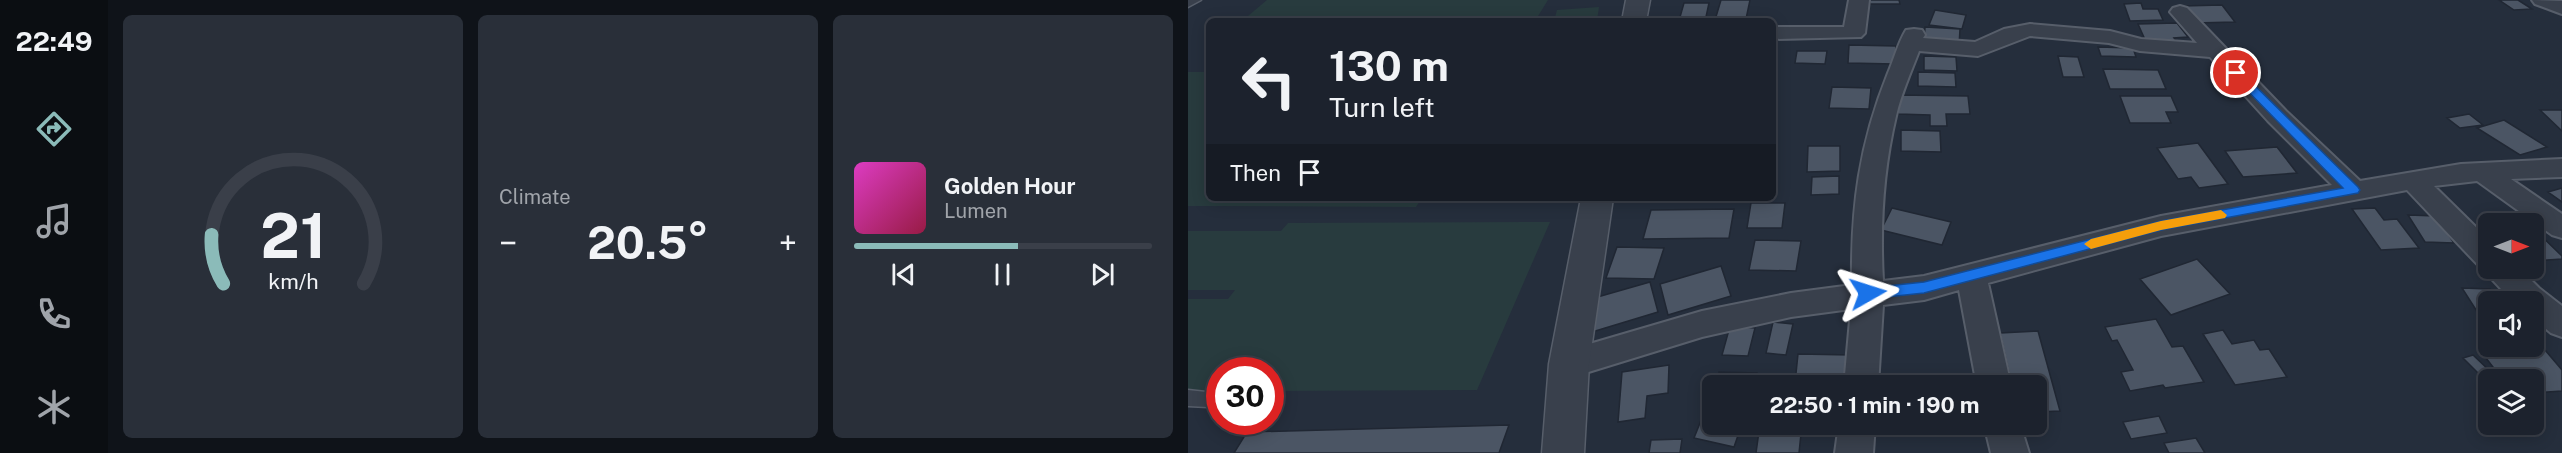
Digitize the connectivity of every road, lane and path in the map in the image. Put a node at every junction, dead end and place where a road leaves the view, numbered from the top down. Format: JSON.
{"nodes":[{"id":1,"x":1196,"y":0,"type":"edge"},
{"id":2,"x":1638,"y":0,"type":"edge"},
{"id":3,"x":1859,"y":0,"type":"edge"},
{"id":4,"x":2542,"y":0,"type":"edge"},
{"id":5,"x":1188,"y":4,"type":"edge"},
{"id":6,"x":2562,"y":8,"type":"edge"},
{"id":7,"x":2180,"y":12,"type":"dead end"},
{"id":8,"x":1635,"y":18,"type":"edge"},
{"id":9,"x":1776,"y":33,"type":"edge"},
{"id":10,"x":2214,"y":51,"type":"junction"},
{"id":11,"x":2562,"y":168,"type":"edge"},
{"id":12,"x":2482,"y":172,"type":"junction"},
{"id":13,"x":2413,"y":180,"type":"junction"},
{"id":14,"x":2354,"y":190,"type":"junction"},
{"id":15,"x":1596,"y":201,"type":"edge"},
{"id":16,"x":2562,"y":228,"type":"edge"},
{"id":17,"x":2478,"y":247,"type":"edge"},
{"id":18,"x":1971,"y":276,"type":"junction"},
{"id":19,"x":2511,"y":279,"type":"edge"},
{"id":20,"x":1868,"y":293,"type":"junction"},
{"id":21,"x":2562,"y":324,"type":"edge"},
{"id":22,"x":1569,"y":364,"type":"junction"},
{"id":23,"x":1861,"y":375,"type":"edge"},
{"id":24,"x":1992,"y":375,"type":"edge"},
{"id":25,"x":1188,"y":398,"type":"edge"},
{"id":26,"x":1206,"y":399,"type":"edge"},
{"id":27,"x":1856,"y":435,"type":"edge"},
{"id":28,"x":2004,"y":435,"type":"edge"},
{"id":29,"x":1563,"y":453,"type":"edge"},
{"id":30,"x":1854,"y":453,"type":"edge"},
{"id":31,"x":2010,"y":453,"type":"edge"}],
"edges":[{"from":1,"to":5,"type":"lane"},
{"from":2,"to":8,"type":"street"},
{"from":3,"to":9,"type":"street"},
{"from":4,"to":6,"type":"street"},
{"from":7,"to":10,"type":"street"},
{"from":10,"to":14,"type":"street"},
{"from":10,"to":20,"type":"street"},
{"from":11,"to":12,"type":"street"},
{"from":12,"to":13,"type":"street"},
{"from":12,"to":16,"type":"street"},
{"from":13,"to":14,"type":"street"},
{"from":13,"to":17,"type":"street"},
{"from":14,"to":18,"type":"street"},
{"from":15,"to":22,"type":"street"},
{"from":18,"to":20,"type":"street"},
{"from":18,"to":24,"type":"street"},
{"from":19,"to":21,"type":"street"},
{"from":20,"to":22,"type":"street"},
{"from":20,"to":23,"type":"street"},
{"from":22,"to":29,"type":"street"},
{"from":25,"to":26,"type":"lane"},
{"from":27,"to":30,"type":"street"},
{"from":28,"to":31,"type":"street"}]}
